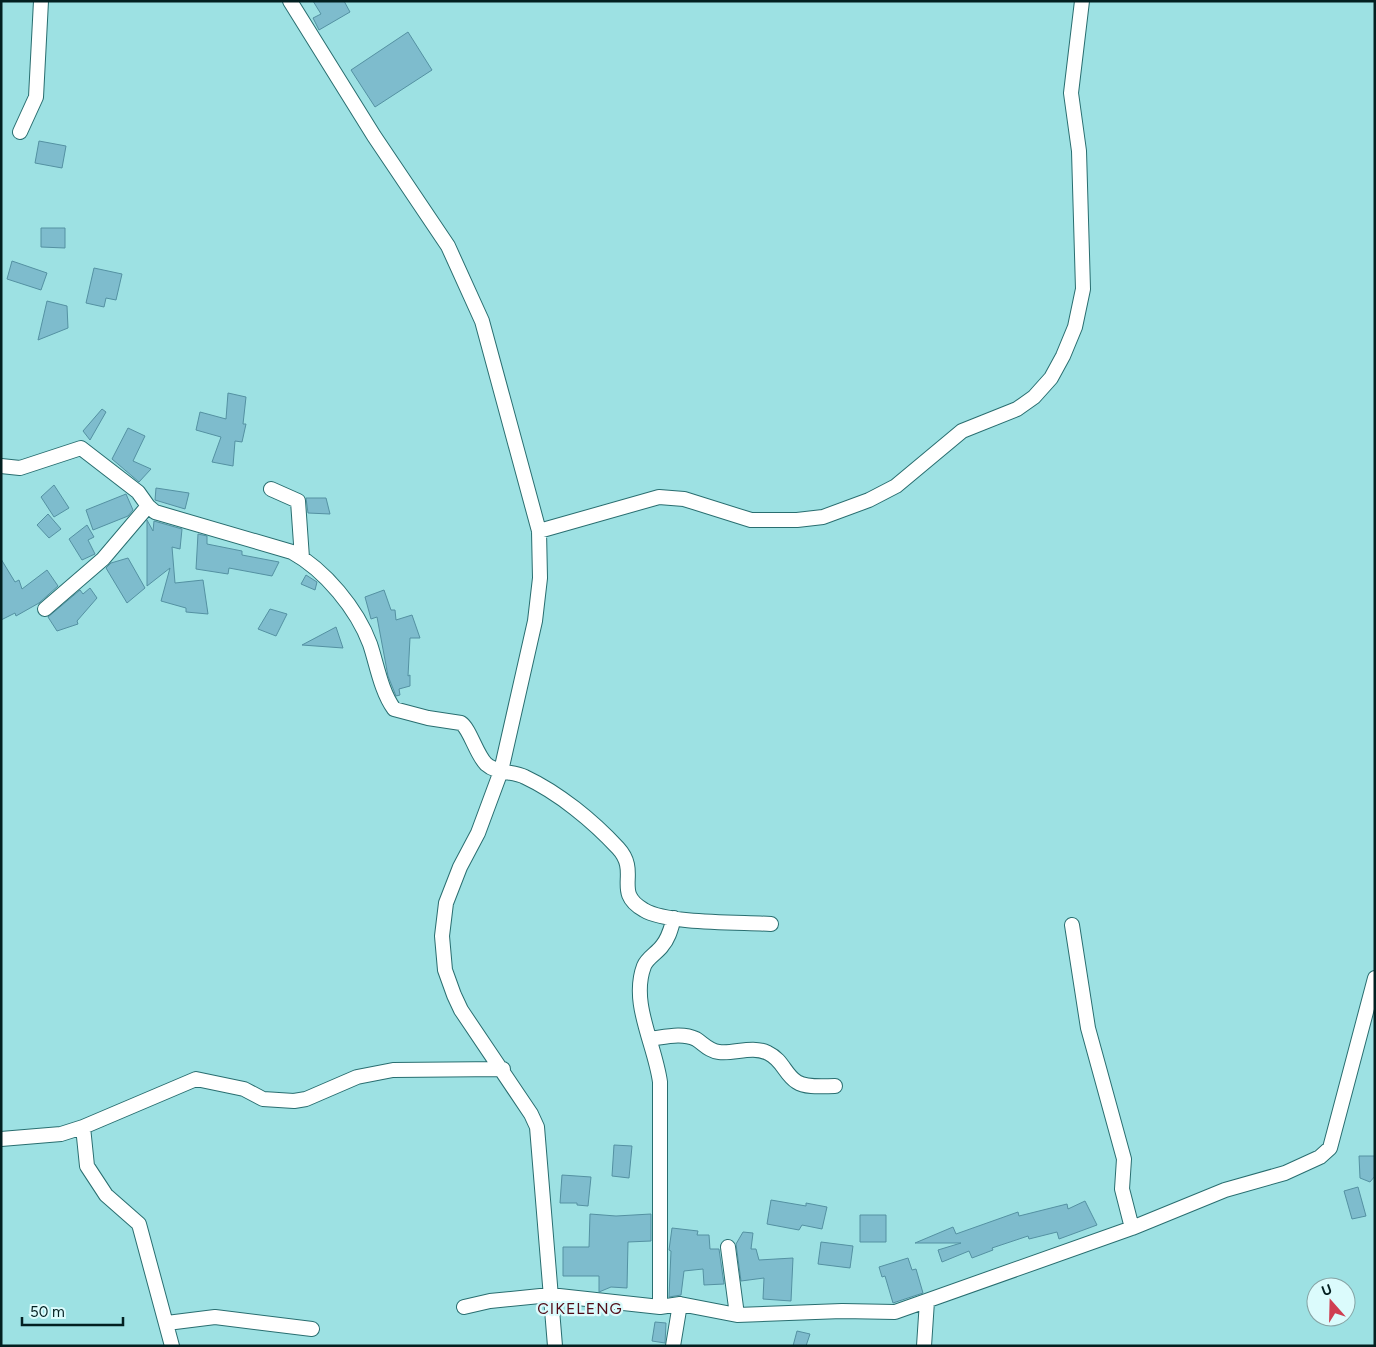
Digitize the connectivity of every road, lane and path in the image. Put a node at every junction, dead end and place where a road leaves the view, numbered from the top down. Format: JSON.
{"nodes":[{"id":1,"x":42,"y":1,"type":"edge"},
{"id":2,"x":290,"y":1,"type":"edge"},
{"id":3,"x":1082,"y":1,"type":"edge"},
{"id":4,"x":20,"y":132,"type":"dead end"},
{"id":5,"x":1,"y":466,"type":"edge"},
{"id":6,"x":271,"y":489,"type":"dead end"},
{"id":7,"x":148,"y":506,"type":"junction"},
{"id":8,"x":538,"y":531,"type":"junction"},
{"id":9,"x":302,"y":558,"type":"junction"},
{"id":10,"x":46,"y":609,"type":"dead end"},
{"id":11,"x":500,"y":771,"type":"junction"},
{"id":12,"x":674,"y":918,"type":"junction"},
{"id":13,"x":771,"y":924,"type":"dead end"},
{"id":14,"x":1072,"y":925,"type":"dead end"},
{"id":15,"x":1375,"y":978,"type":"edge"},
{"id":16,"x":650,"y":1039,"type":"junction"},
{"id":17,"x":503,"y":1069,"type":"junction"},
{"id":18,"x":834,"y":1086,"type":"dead end"},
{"id":19,"x":83,"y":1127,"type":"junction"},
{"id":20,"x":1,"y":1139,"type":"edge"},
{"id":21,"x":1132,"y":1228,"type":"junction"},
{"id":22,"x":728,"y":1247,"type":"dead end"},
{"id":23,"x":550,"y":1295,"type":"junction"},
{"id":24,"x":927,"y":1301,"type":"junction"},
{"id":25,"x":680,"y":1304,"type":"junction"},
{"id":26,"x":464,"y":1307,"type":"dead end"},
{"id":27,"x":660,"y":1307,"type":"junction"},
{"id":28,"x":737,"y":1315,"type":"junction"},
{"id":29,"x":167,"y":1322,"type":"junction"},
{"id":30,"x":312,"y":1329,"type":"dead end"},
{"id":31,"x":172,"y":1346,"type":"edge"},
{"id":32,"x":555,"y":1346,"type":"edge"},
{"id":33,"x":673,"y":1346,"type":"edge"},
{"id":34,"x":924,"y":1346,"type":"edge"}],
"edges":[{"from":1,"to":4,"type":"street"},
{"from":2,"to":8,"type":"street"},
{"from":3,"to":8,"type":"street"},
{"from":5,"to":7,"type":"street"},
{"from":6,"to":9,"type":"street"},
{"from":7,"to":9,"type":"street"},
{"from":7,"to":10,"type":"street"},
{"from":8,"to":11,"type":"street"},
{"from":9,"to":11,"type":"street"},
{"from":11,"to":12,"type":"street"},
{"from":11,"to":17,"type":"street"},
{"from":12,"to":13,"type":"street"},
{"from":12,"to":16,"type":"street"},
{"from":14,"to":21,"type":"street"},
{"from":15,"to":21,"type":"street"},
{"from":16,"to":18,"type":"street"},
{"from":16,"to":27,"type":"street"},
{"from":17,"to":19,"type":"street"},
{"from":17,"to":23,"type":"street"},
{"from":19,"to":20,"type":"street"},
{"from":19,"to":29,"type":"street"},
{"from":21,"to":24,"type":"street"},
{"from":22,"to":28,"type":"street"},
{"from":23,"to":26,"type":"street"},
{"from":23,"to":27,"type":"street"},
{"from":23,"to":32,"type":"street"},
{"from":24,"to":28,"type":"street"},
{"from":24,"to":34,"type":"street"},
{"from":25,"to":27,"type":"street"},
{"from":25,"to":28,"type":"street"},
{"from":25,"to":33,"type":"street"},
{"from":29,"to":30,"type":"street"},
{"from":29,"to":31,"type":"street"}]}
